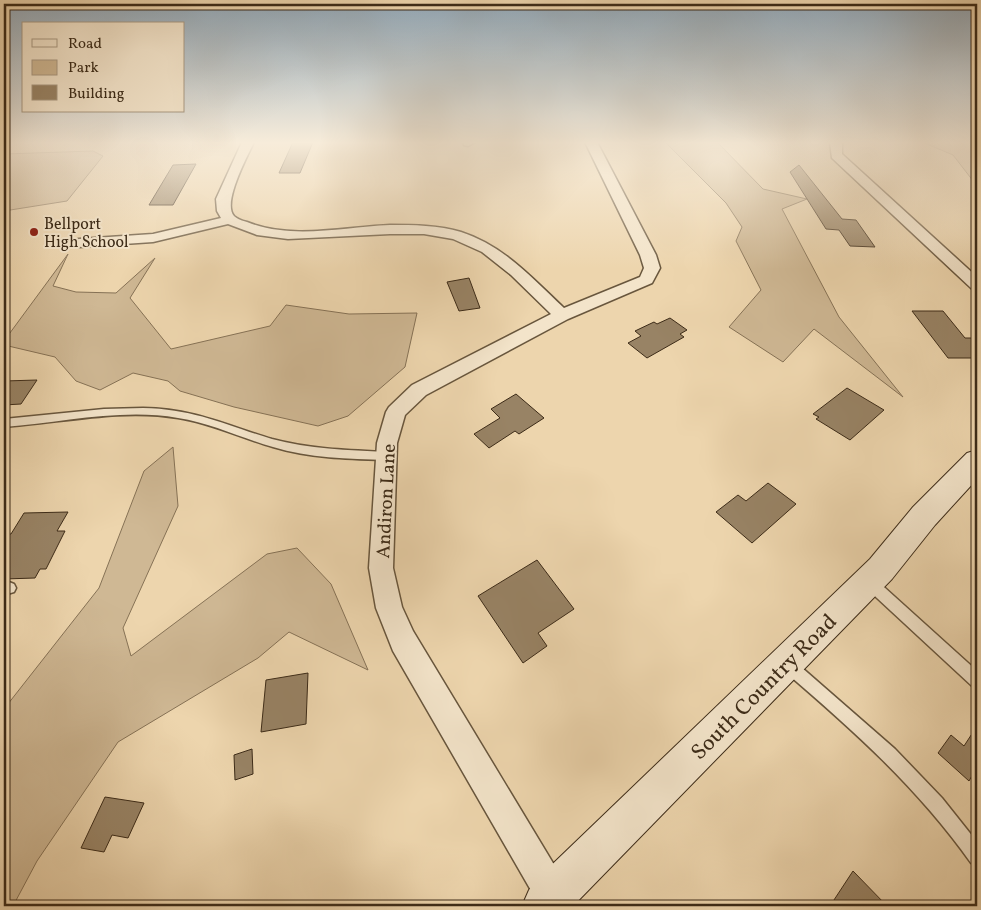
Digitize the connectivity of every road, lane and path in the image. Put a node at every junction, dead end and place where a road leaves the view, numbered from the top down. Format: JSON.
{"nodes":[{"id":1,"x":229,"y":184,"type":"edge"},
{"id":2,"x":612,"y":184,"type":"edge"},
{"id":3,"x":868,"y":184,"type":"edge"},
{"id":4,"x":229,"y":220,"type":"junction"},
{"id":5,"x":80,"y":243,"type":"dead end"},
{"id":6,"x":977,"y":285,"type":"edge"},
{"id":7,"x":562,"y":315,"type":"junction"},
{"id":8,"x":4,"y":423,"type":"edge"},
{"id":9,"x":386,"y":456,"type":"junction"},
{"id":10,"x":977,"y":461,"type":"edge"},
{"id":11,"x":868,"y":581,"type":"junction"},
{"id":12,"x":786,"y":663,"type":"junction"},
{"id":13,"x":977,"y":681,"type":"edge"},
{"id":14,"x":977,"y":857,"type":"edge"},
{"id":15,"x":549,"y":900,"type":"edge"}],
"edges":[{"from":1,"to":4,"type":"street"},
{"from":2,"to":7,"type":"street","name":"Andiron Lane"},
{"from":3,"to":6,"type":"street"},
{"from":4,"to":5,"type":"street"},
{"from":4,"to":7,"type":"street"},
{"from":7,"to":9,"type":"street","name":"Andiron Lane"},
{"from":8,"to":9,"type":"lane"},
{"from":9,"to":15,"type":"street","name":"Andiron Lane"},
{"from":10,"to":11,"type":"main road","name":"South Country Road"},
{"from":11,"to":12,"type":"main road","name":"South Country Road"},
{"from":11,"to":13,"type":"lane"},
{"from":12,"to":14,"type":"lane"},
{"from":12,"to":15,"type":"main road","name":"South Country Road"}]}
